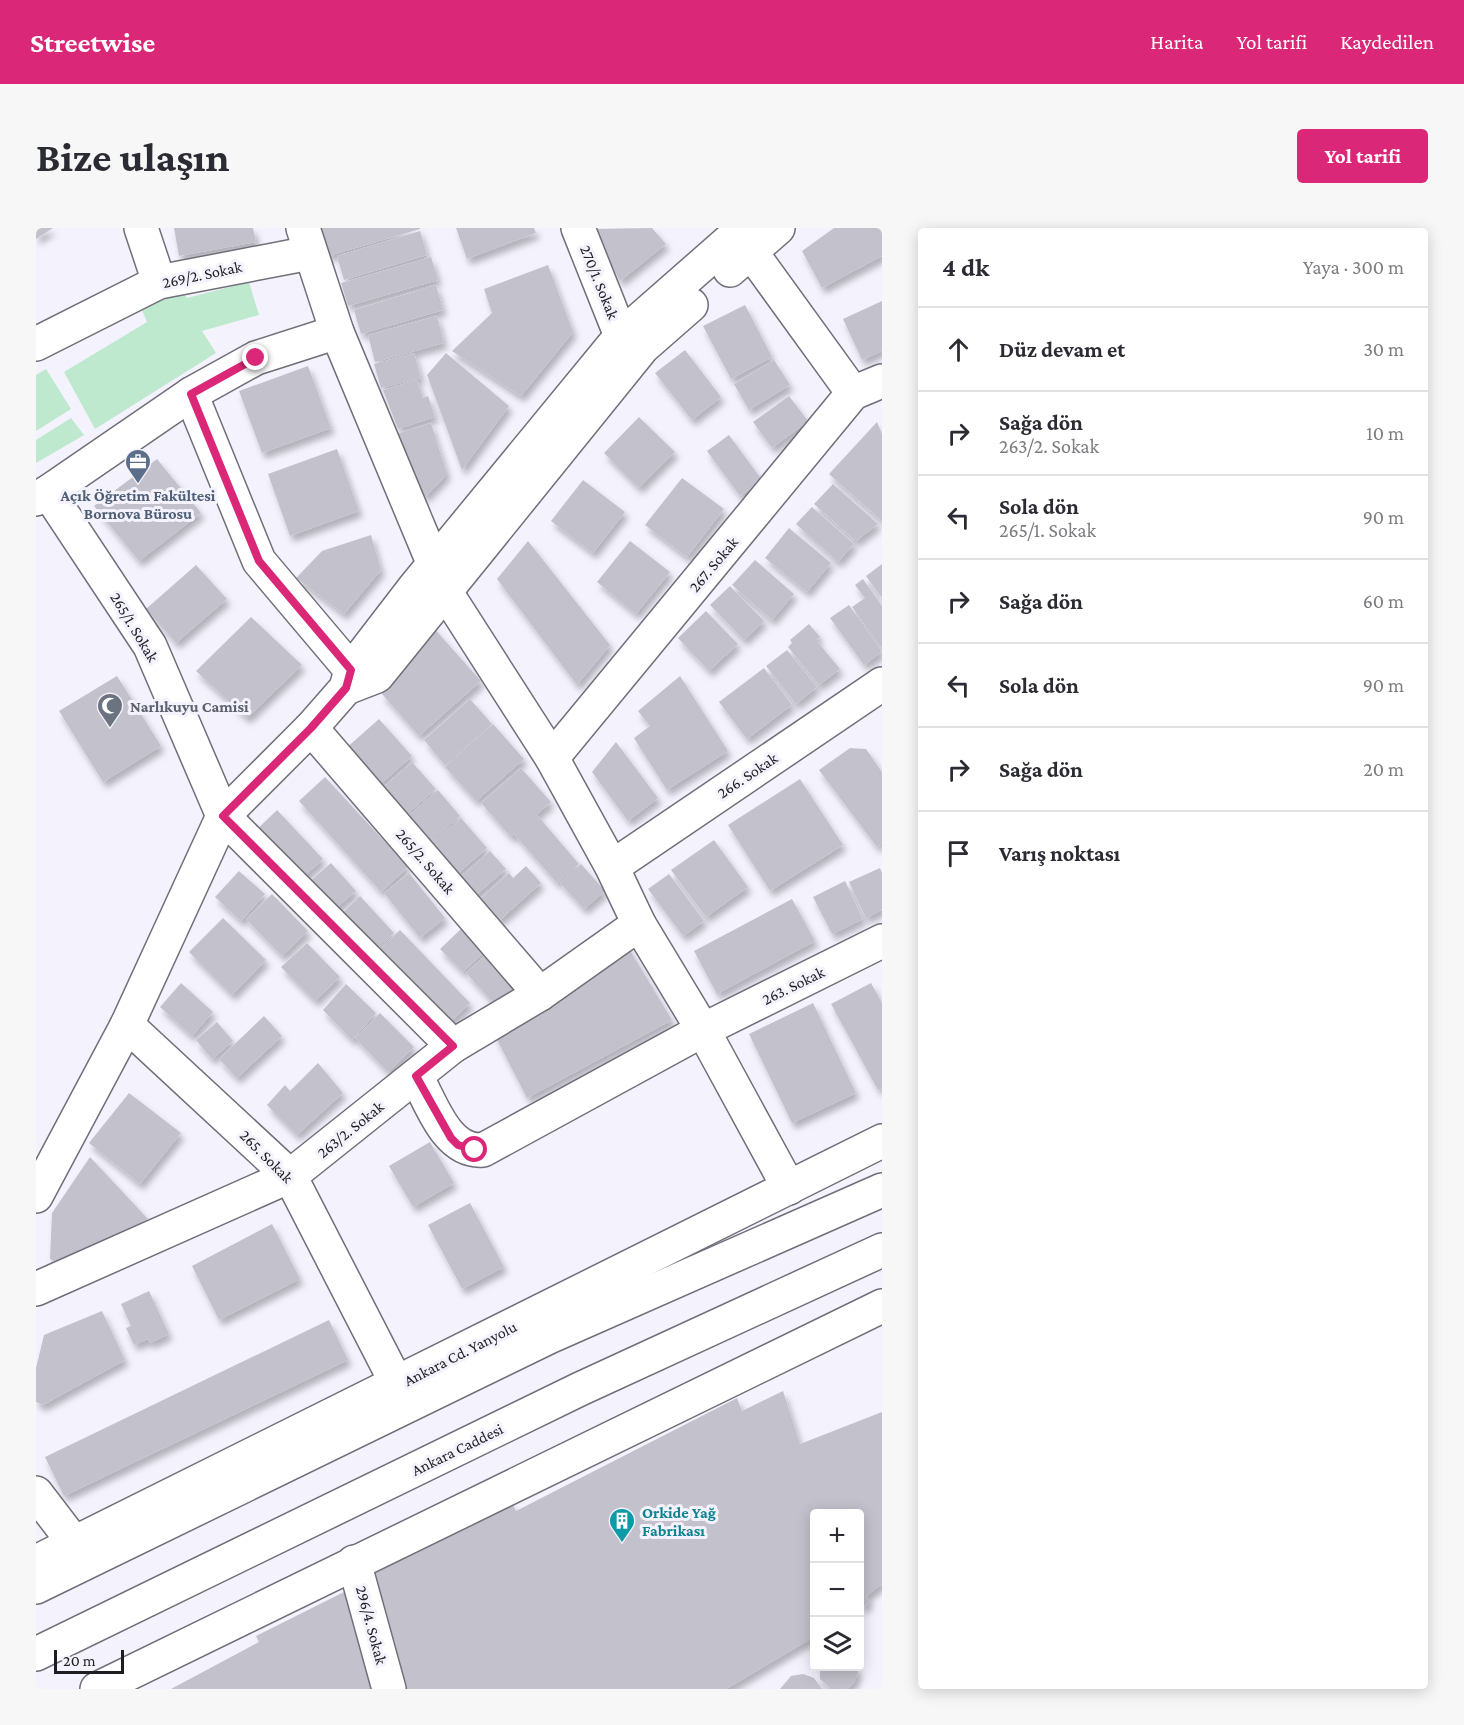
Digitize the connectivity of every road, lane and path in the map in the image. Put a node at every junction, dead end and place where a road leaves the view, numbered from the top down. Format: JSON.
{"nodes":[{"id":1,"x":141,"y":228,"type":"edge"},
{"id":2,"x":578,"y":228,"type":"edge"},
{"id":3,"x":778,"y":228,"type":"edge"},
{"id":4,"x":306,"y":240,"type":"edge"},
{"id":5,"x":747,"y":240,"type":"edge"},
{"id":6,"x":159,"y":282,"type":"junction"},
{"id":7,"x":337,"y":332,"type":"junction"},
{"id":8,"x":621,"y":336,"type":"junction"},
{"id":9,"x":36,"y":344,"type":"edge"},
{"id":10,"x":868,"y":387,"type":"edge"},
{"id":11,"x":191,"y":394,"type":"junction"},
{"id":12,"x":42,"y":495,"type":"edge"},
{"id":13,"x":440,"y":577,"type":"junction"},
{"id":14,"x":349,"y":679,"type":"junction"},
{"id":15,"x":877,"y":697,"type":"edge"},
{"id":16,"x":311,"y":728,"type":"junction"},
{"id":17,"x":552,"y":758,"type":"junction"},
{"id":18,"x":223,"y":816,"type":"junction"},
{"id":19,"x":612,"y":867,"type":"junction"},
{"id":20,"x":639,"y":924,"type":"junction"},
{"id":21,"x":882,"y":941,"type":"edge"},
{"id":22,"x":540,"y":993,"type":"junction"},
{"id":23,"x":127,"y":1025,"type":"junction"},
{"id":24,"x":703,"y":1030,"type":"junction"},
{"id":25,"x":453,"y":1046,"type":"junction"},
{"id":26,"x":416,"y":1076,"type":"junction"},
{"id":27,"x":882,"y":1141,"type":"edge"},
{"id":28,"x":291,"y":1176,"type":"junction"},
{"id":29,"x":789,"y":1188,"type":"junction"},
{"id":30,"x":882,"y":1190,"type":"edge"},
{"id":31,"x":36,"y":1196,"type":"edge"},
{"id":32,"x":882,"y":1250,"type":"edge"},
{"id":33,"x":36,"y":1289,"type":"edge"},
{"id":34,"x":882,"y":1306,"type":"edge"},
{"id":35,"x":397,"y":1384,"type":"junction"},
{"id":36,"x":36,"y":1493,"type":"edge"},
{"id":37,"x":75,"y":1544,"type":"junction"},
{"id":38,"x":36,"y":1562,"type":"edge"},
{"id":39,"x":354,"y":1562,"type":"junction"},
{"id":40,"x":36,"y":1587,"type":"edge"},
{"id":41,"x":36,"y":1654,"type":"edge"},
{"id":42,"x":97,"y":1689,"type":"edge"},
{"id":43,"x":389,"y":1689,"type":"edge"}],
"edges":[{"from":1,"to":6,"type":"main road"},
{"from":2,"to":8,"type":"main road","name":"270/1. Sokak"},
{"from":3,"to":5,"type":"main road"},
{"from":4,"to":6,"type":"main road","name":"269/2. Sokak"},
{"from":4,"to":7,"type":"main road"},
{"from":5,"to":8,"type":"main road"},
{"from":5,"to":10,"type":"main road"},
{"from":5,"to":13,"type":"main road"},
{"from":6,"to":9,"type":"main road","name":"269/2. Sokak"},
{"from":7,"to":11,"type":"main road"},
{"from":7,"to":13,"type":"main road"},
{"from":8,"to":13,"type":"main road"},
{"from":10,"to":17,"type":"main road","name":"267. Sokak"},
{"from":11,"to":12,"type":"main road"},
{"from":11,"to":14,"type":"main road"},
{"from":12,"to":18,"type":"main road","name":"265/1. Sokak"},
{"from":13,"to":14,"type":"main road"},
{"from":13,"to":17,"type":"main road"},
{"from":14,"to":16,"type":"main road"},
{"from":15,"to":19,"type":"main road","name":"266. Sokak"},
{"from":16,"to":18,"type":"main road"},
{"from":16,"to":22,"type":"main road","name":"265/2. Sokak"},
{"from":17,"to":19,"type":"main road"},
{"from":18,"to":23,"type":"main road"},
{"from":18,"to":25,"type":"main road","name":"265/1. Sokak"},
{"from":19,"to":20,"type":"main road"},
{"from":20,"to":22,"type":"main road","name":"263/2. Sokak"},
{"from":20,"to":24,"type":"main road"},
{"from":21,"to":24,"type":"main road","name":"263. Sokak"},
{"from":22,"to":25,"type":"main road","name":"263/2. Sokak"},
{"from":23,"to":28,"type":"main road","name":"265. Sokak"},
{"from":23,"to":31,"type":"main road"},
{"from":24,"to":26,"type":"main road","name":"263. Sokak"},
{"from":24,"to":29,"type":"main road"},
{"from":25,"to":26,"type":"main road","name":"263/2. Sokak"},
{"from":26,"to":28,"type":"main road","name":"263/2. Sokak"},
{"from":27,"to":29,"type":"main road","name":"Ankara Cd. Yanyolu"},
{"from":28,"to":33,"type":"main road","name":"263/2. Sokak"},
{"from":28,"to":35,"type":"main road","name":"265. Sokak"},
{"from":29,"to":35,"type":"main road","name":"Ankara Cd. Yanyolu"},
{"from":30,"to":40,"type":"main road"},
{"from":32,"to":41,"type":"main road","name":"Ankara Caddesi"},
{"from":34,"to":39,"type":"main road"},
{"from":35,"to":37,"type":"main road","name":"Ankara Cd. Yanyolu"},
{"from":36,"to":37,"type":"main road"},
{"from":37,"to":38,"type":"main road","name":"Ankara Cd. Yanyolu"},
{"from":39,"to":42,"type":"main road"},
{"from":39,"to":43,"type":"main road","name":"296/4. Sokak"}]}
